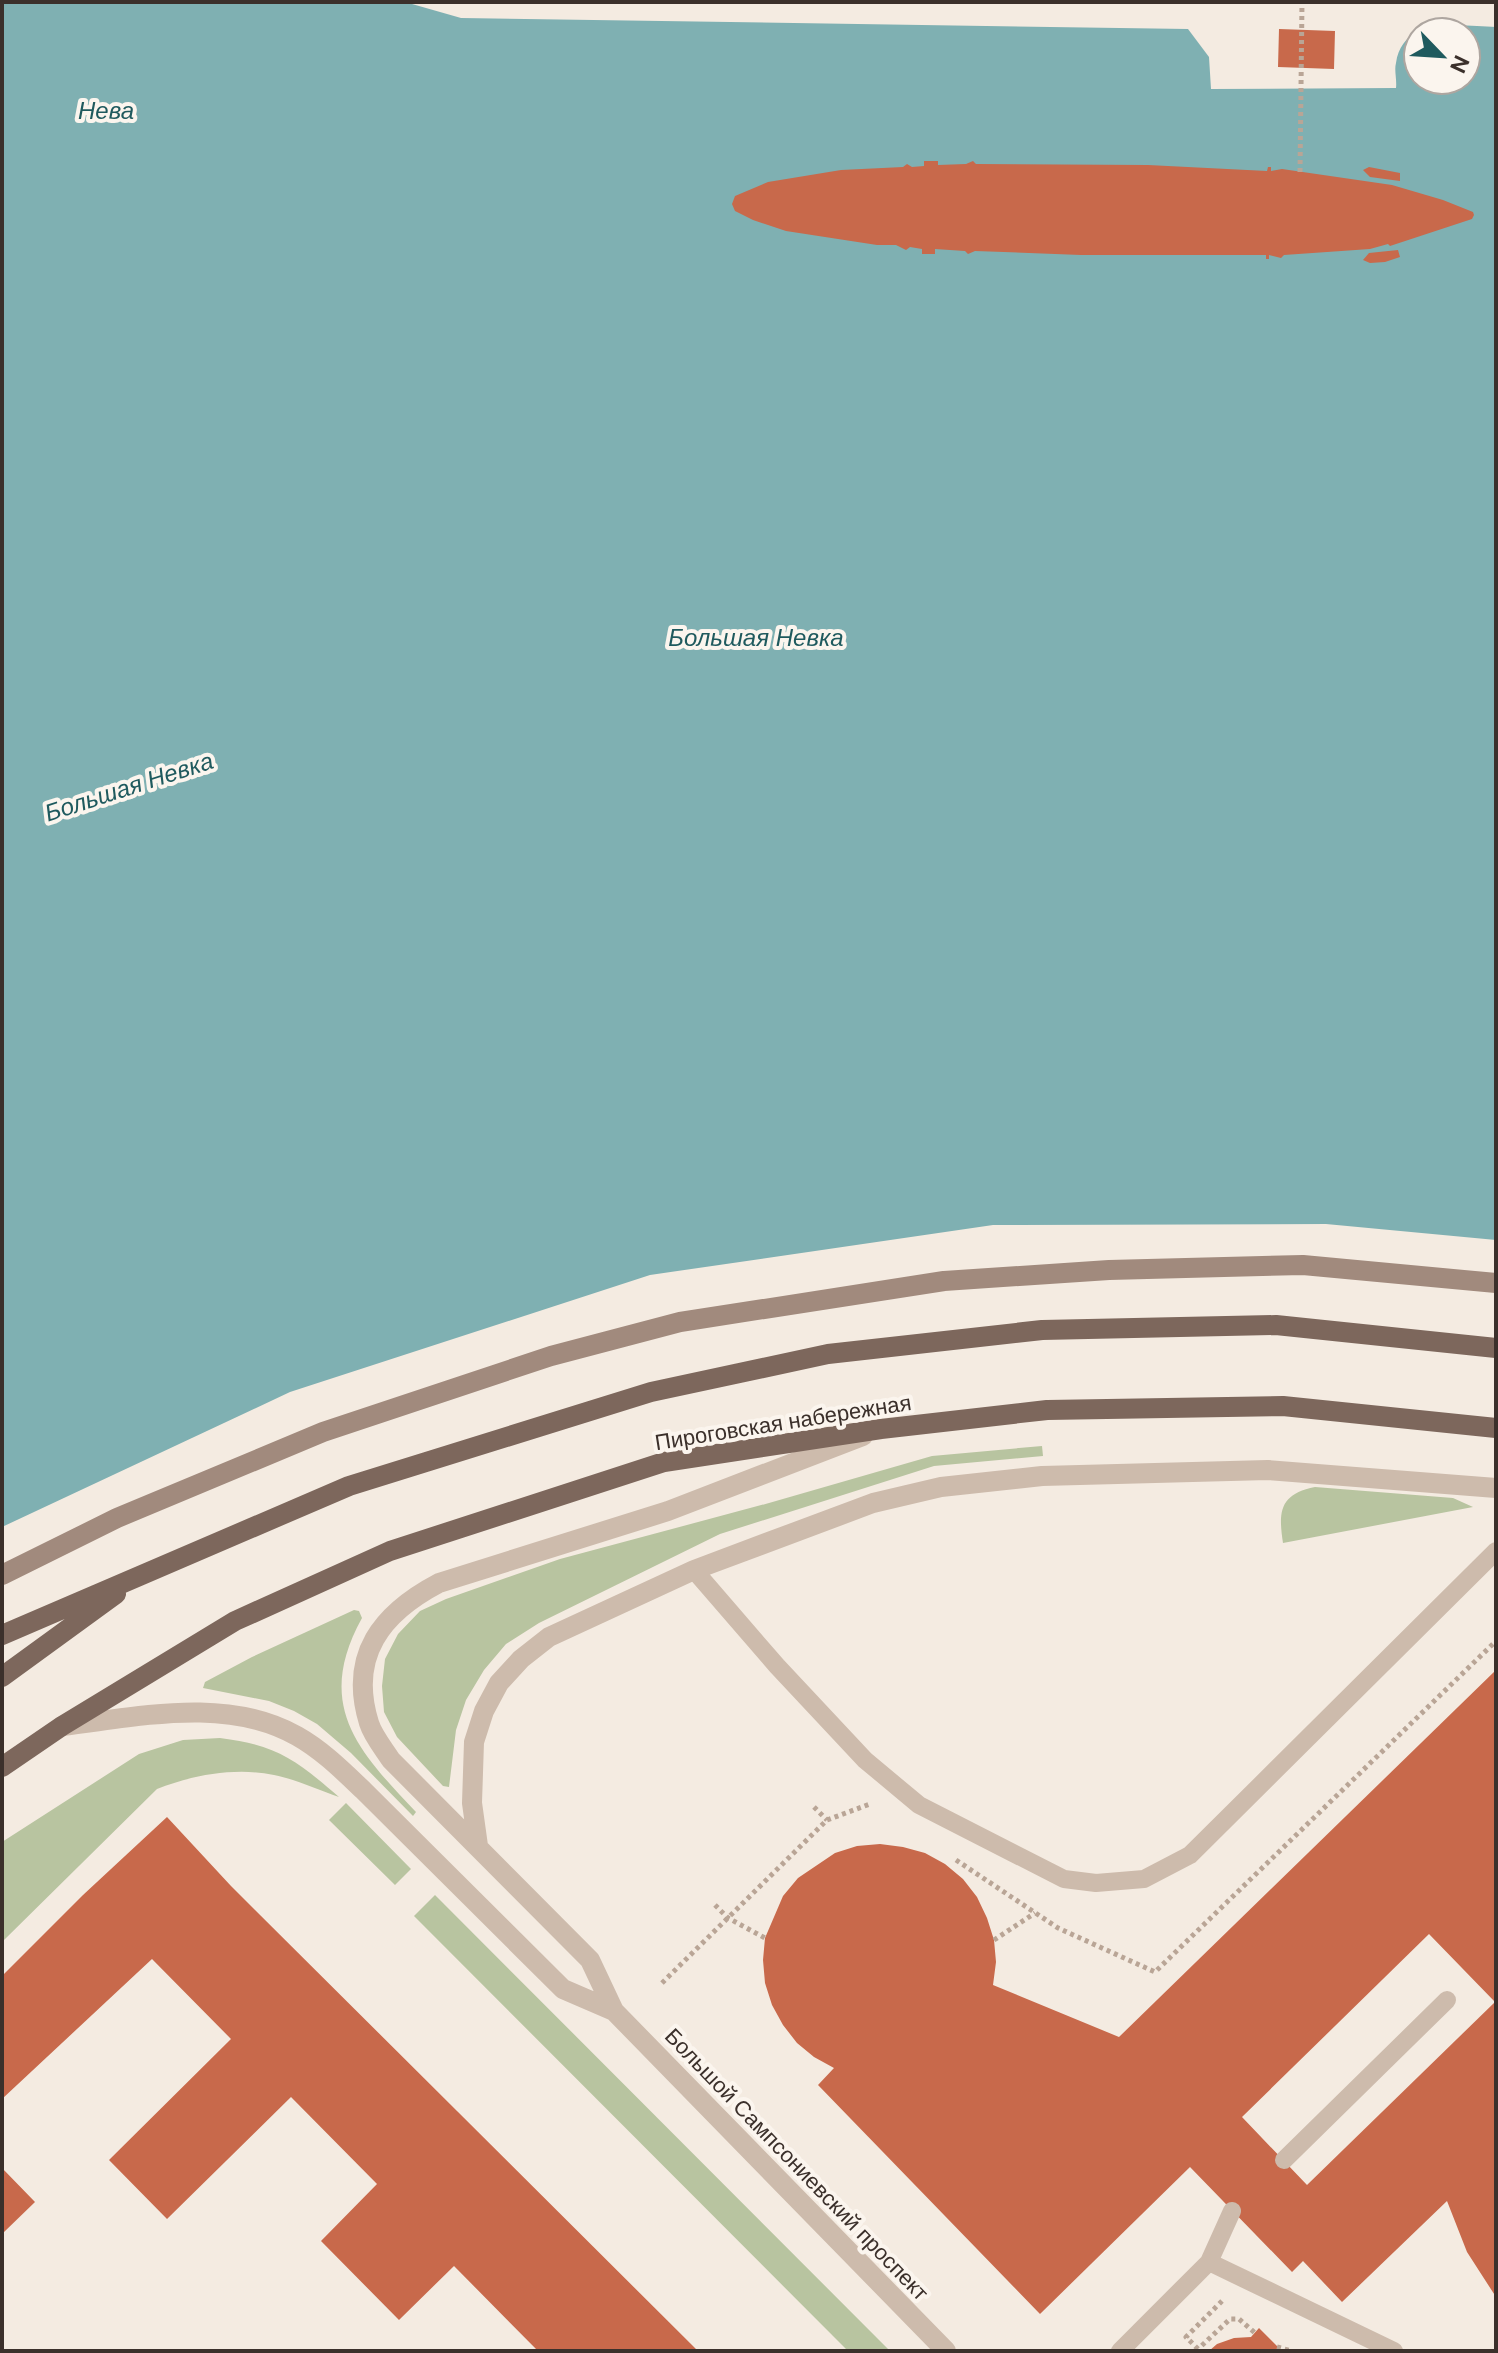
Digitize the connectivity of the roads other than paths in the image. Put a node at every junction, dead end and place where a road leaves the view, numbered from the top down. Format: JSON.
{"nodes":[{"id":1,"x":1496,"y":1283,"type":"edge"},
{"id":2,"x":1496,"y":1348,"type":"edge"},
{"id":3,"x":1496,"y":1428,"type":"edge"},
{"id":4,"x":881,"y":1429,"type":"junction"},
{"id":5,"x":1496,"y":1488,"type":"edge"},
{"id":6,"x":1496,"y":1551,"type":"edge"},
{"id":7,"x":694,"y":1570,"type":"junction"},
{"id":8,"x":145,"y":1572,"type":"junction"},
{"id":9,"x":2,"y":1575,"type":"edge"},
{"id":10,"x":2,"y":1635,"type":"edge"},
{"id":11,"x":2,"y":1677,"type":"edge"},
{"id":12,"x":62,"y":1726,"type":"junction"},
{"id":13,"x":2,"y":1767,"type":"edge"},
{"id":14,"x":478,"y":1846,"type":"junction"},
{"id":15,"x":1447,"y":2000,"type":"dead end"},
{"id":16,"x":614,"y":2011,"type":"junction"},
{"id":17,"x":1284,"y":2160,"type":"dead end"},
{"id":18,"x":1232,"y":2211,"type":"dead end"},
{"id":19,"x":1209,"y":2262,"type":"junction"},
{"id":20,"x":946,"y":2351,"type":"edge"},
{"id":21,"x":1120,"y":2351,"type":"edge"},
{"id":22,"x":1394,"y":2351,"type":"edge"}],
"edges":[{"from":1,"to":9,"type":"main road"},
{"from":2,"to":8,"type":"main road"},
{"from":3,"to":4,"type":"main road","name":"Пироговская набережная"},
{"from":4,"to":12,"type":"main road","name":"Пироговская набережная"},
{"from":4,"to":14,"type":"street"},
{"from":5,"to":7,"type":"street"},
{"from":6,"to":7,"type":"lane"},
{"from":7,"to":14,"type":"street"},
{"from":8,"to":10,"type":"main road"},
{"from":8,"to":11,"type":"main road"},
{"from":12,"to":13,"type":"main road","name":"Пироговская набережная"},
{"from":12,"to":16,"type":"street"},
{"from":14,"to":16,"type":"street"},
{"from":15,"to":17,"type":"lane"},
{"from":16,"to":20,"type":"street","name":"Большой Сампсониевский проспект"},
{"from":18,"to":19,"type":"lane"},
{"from":19,"to":21,"type":"lane"},
{"from":19,"to":22,"type":"lane"}]}
